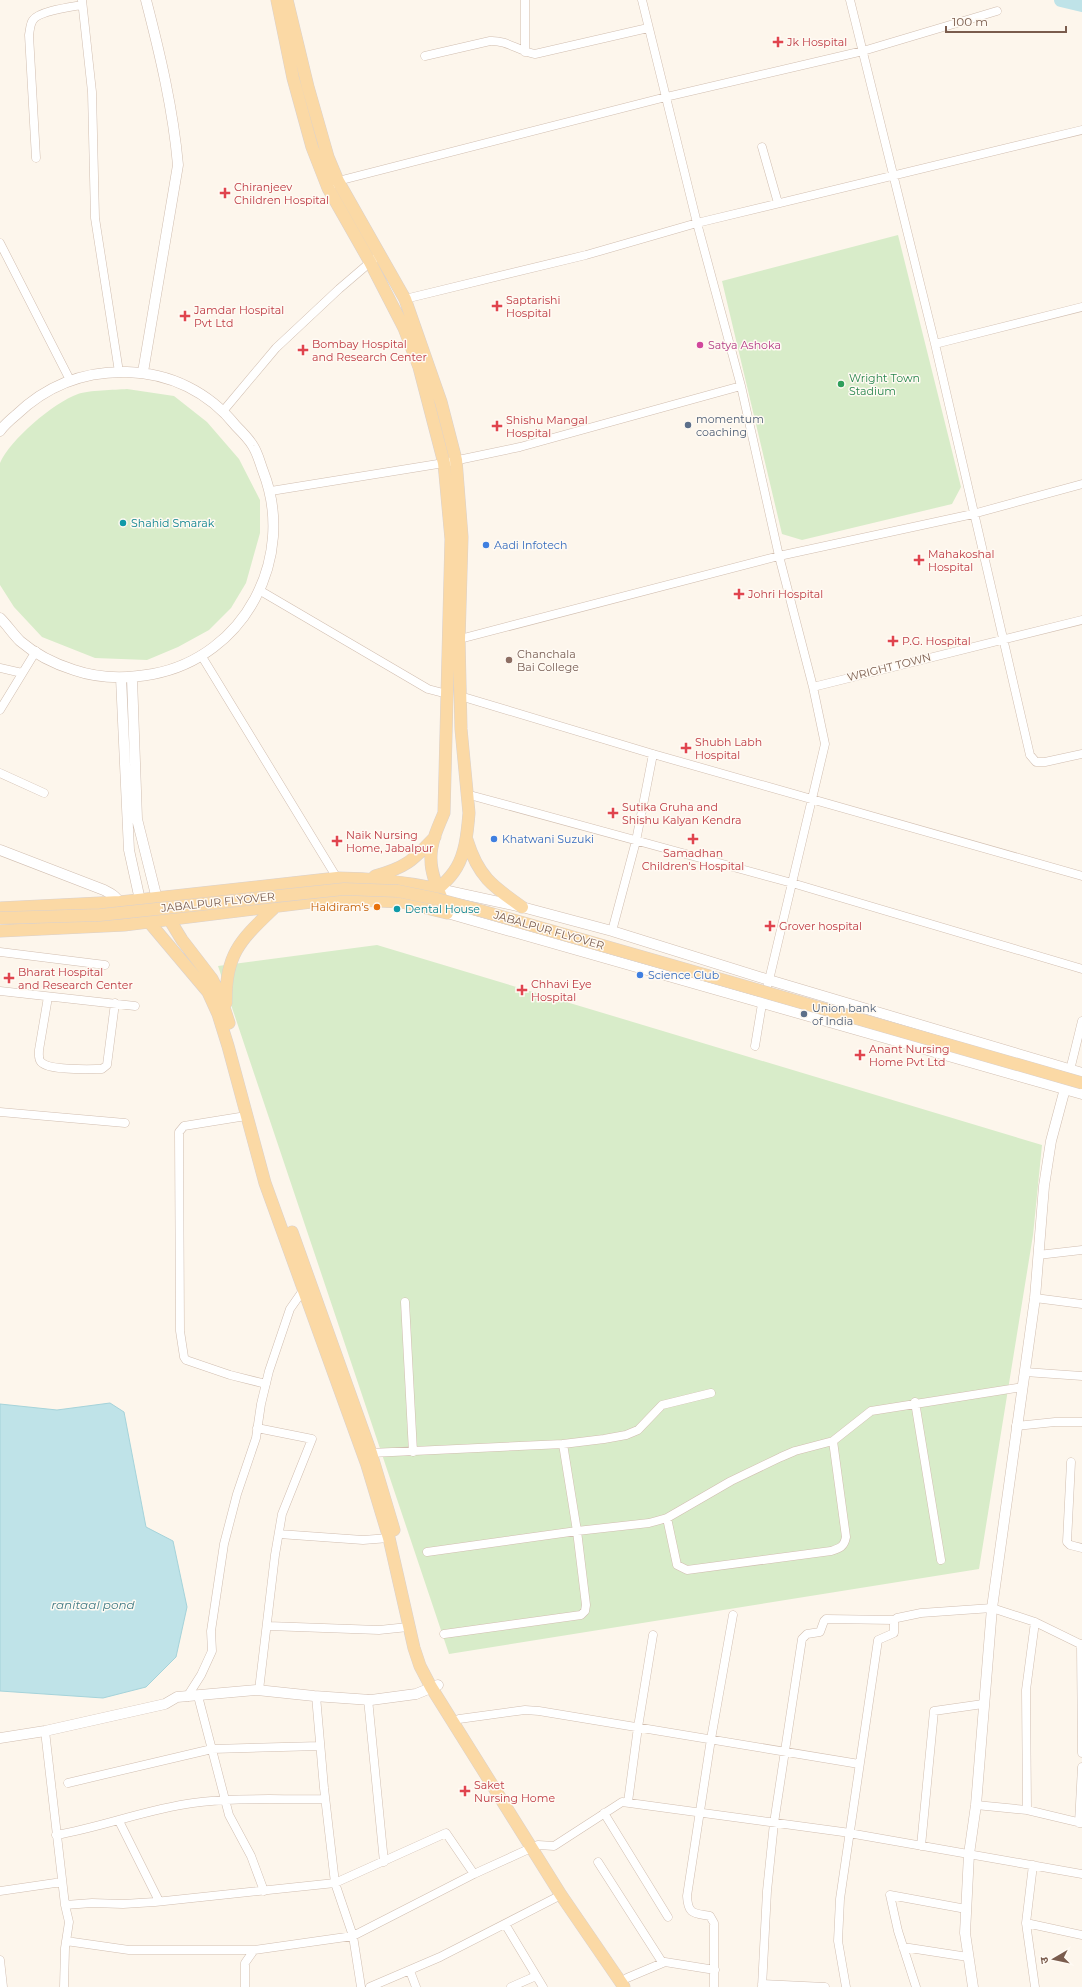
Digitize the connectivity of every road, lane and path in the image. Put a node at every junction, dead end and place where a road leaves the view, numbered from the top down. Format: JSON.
{"nodes":[{"id":1,"x":146,"y":0,"type":"edge"},
{"id":2,"x":277,"y":0,"type":"edge"},
{"id":3,"x":287,"y":0,"type":"edge"},
{"id":4,"x":525,"y":0,"type":"edge"},
{"id":5,"x":642,"y":0,"type":"edge"},
{"id":6,"x":850,"y":0,"type":"edge"},
{"id":7,"x":82,"y":2,"type":"edge"},
{"id":8,"x":997,"y":11,"type":"dead end"},
{"id":9,"x":648,"y":28,"type":"junction"},
{"id":10,"x":863,"y":51,"type":"junction"},
{"id":11,"x":525,"y":52,"type":"junction"},
{"id":12,"x":425,"y":56,"type":"dead end"},
{"id":13,"x":666,"y":97,"type":"junction"},
{"id":14,"x":1082,"y":130,"type":"edge"},
{"id":15,"x":762,"y":147,"type":"dead end"},
{"id":16,"x":36,"y":158,"type":"dead end"},
{"id":17,"x":893,"y":174,"type":"junction"},
{"id":18,"x":333,"y":184,"type":"junction"},
{"id":19,"x":778,"y":203,"type":"junction"},
{"id":20,"x":697,"y":223,"type":"junction"},
{"id":21,"x":0,"y":243,"type":"edge"},
{"id":22,"x":375,"y":259,"type":"junction"},
{"id":23,"x":405,"y":299,"type":"junction"},
{"id":24,"x":1082,"y":307,"type":"edge"},
{"id":25,"x":935,"y":344,"type":"junction"},
{"id":26,"x":119,"y":372,"type":"junction"},
{"id":27,"x":143,"y":372,"type":"junction"},
{"id":28,"x":70,"y":380,"type":"junction"},
{"id":29,"x":740,"y":386,"type":"junction"},
{"id":30,"x":224,"y":410,"type":"junction"},
{"id":31,"x":0,"y":431,"type":"edge"},
{"id":32,"x":456,"y":460,"type":"junction"},
{"id":33,"x":444,"y":463,"type":"junction"},
{"id":34,"x":1082,"y":484,"type":"edge"},
{"id":35,"x":271,"y":491,"type":"junction"},
{"id":36,"x":973,"y":514,"type":"junction"},
{"id":37,"x":779,"y":556,"type":"junction"},
{"id":38,"x":259,"y":590,"type":"junction"},
{"id":39,"x":0,"y":618,"type":"edge"},
{"id":40,"x":1082,"y":620,"type":"edge"},
{"id":41,"x":1004,"y":638,"type":"junction"},
{"id":42,"x":454,"y":640,"type":"junction"},
{"id":43,"x":36,"y":651,"type":"junction"},
{"id":44,"x":201,"y":655,"type":"junction"},
{"id":45,"x":0,"y":668,"type":"edge"},
{"id":46,"x":22,"y":673,"type":"junction"},
{"id":47,"x":121,"y":678,"type":"junction"},
{"id":48,"x":132,"y":678,"type":"junction"},
{"id":49,"x":813,"y":687,"type":"junction"},
{"id":50,"x":448,"y":694,"type":"junction"},
{"id":51,"x":460,"y":696,"type":"junction"},
{"id":52,"x":0,"y":710,"type":"edge"},
{"id":53,"x":653,"y":754,"type":"junction"},
{"id":54,"x":1082,"y":754,"type":"edge"},
{"id":55,"x":0,"y":773,"type":"edge"},
{"id":56,"x":44,"y":793,"type":"dead end"},
{"id":57,"x":466,"y":794,"type":"junction"},
{"id":58,"x":812,"y":799,"type":"junction"},
{"id":59,"x":435,"y":836,"type":"junction"},
{"id":60,"x":466,"y":837,"type":"junction"},
{"id":61,"x":636,"y":841,"type":"junction"},
{"id":62,"x":0,"y":850,"type":"edge"},
{"id":63,"x":1082,"y":876,"type":"edge"},
{"id":64,"x":337,"y":878,"type":"junction"},
{"id":65,"x":368,"y":878,"type":"junction"},
{"id":66,"x":792,"y":883,"type":"junction"},
{"id":67,"x":439,"y":889,"type":"junction"},
{"id":68,"x":157,"y":898,"type":"junction"},
{"id":69,"x":140,"y":900,"type":"junction"},
{"id":70,"x":120,"y":902,"type":"junction"},
{"id":71,"x":416,"y":905,"type":"junction"},
{"id":72,"x":276,"y":906,"type":"junction"},
{"id":73,"x":522,"y":907,"type":"junction"},
{"id":74,"x":0,"y":908,"type":"edge"},
{"id":75,"x":447,"y":913,"type":"junction"},
{"id":76,"x":0,"y":918,"type":"edge"},
{"id":77,"x":168,"y":919,"type":"junction"},
{"id":78,"x":149,"y":922,"type":"junction"},
{"id":79,"x":124,"y":925,"type":"junction"},
{"id":80,"x":0,"y":931,"type":"edge"},
{"id":81,"x":612,"y":931,"type":"junction"},
{"id":82,"x":0,"y":952,"type":"edge"},
{"id":83,"x":105,"y":965,"type":"dead end"},
{"id":84,"x":1082,"y":969,"type":"edge"},
{"id":85,"x":770,"y":980,"type":"junction"},
{"id":86,"x":0,"y":991,"type":"edge"},
{"id":87,"x":48,"y":997,"type":"junction"},
{"id":88,"x":115,"y":1003,"type":"junction"},
{"id":89,"x":762,"y":1004,"type":"junction"},
{"id":90,"x":135,"y":1006,"type":"dead end"},
{"id":91,"x":226,"y":1013,"type":"junction"},
{"id":92,"x":1082,"y":1021,"type":"edge"},
{"id":93,"x":754,"y":1046,"type":"dead end"},
{"id":94,"x":1070,"y":1070,"type":"junction"},
{"id":95,"x":1082,"y":1073,"type":"edge"},
{"id":96,"x":1082,"y":1083,"type":"edge"},
{"id":97,"x":1065,"y":1090,"type":"junction"},
{"id":98,"x":1082,"y":1094,"type":"edge"},
{"id":99,"x":0,"y":1112,"type":"edge"},
{"id":100,"x":246,"y":1116,"type":"junction"},
{"id":101,"x":125,"y":1123,"type":"dead end"},
{"id":102,"x":1082,"y":1250,"type":"edge"},
{"id":103,"x":1038,"y":1255,"type":"junction"},
{"id":104,"x":304,"y":1290,"type":"junction"},
{"id":105,"x":1035,"y":1298,"type":"junction"},
{"id":106,"x":406,"y":1302,"type":"dead end"},
{"id":107,"x":1082,"y":1304,"type":"edge"},
{"id":108,"x":1025,"y":1372,"type":"junction"},
{"id":109,"x":1082,"y":1376,"type":"edge"},
{"id":110,"x":266,"y":1384,"type":"junction"},
{"id":111,"x":1023,"y":1387,"type":"junction"},
{"id":112,"x":711,"y":1393,"type":"dead end"},
{"id":113,"x":915,"y":1402,"type":"junction"},
{"id":114,"x":1082,"y":1422,"type":"edge"},
{"id":115,"x":1016,"y":1426,"type":"junction"},
{"id":116,"x":257,"y":1428,"type":"junction"},
{"id":117,"x":833,"y":1441,"type":"junction"},
{"id":118,"x":563,"y":1444,"type":"junction"},
{"id":119,"x":413,"y":1452,"type":"junction"},
{"id":120,"x":371,"y":1453,"type":"junction"},
{"id":121,"x":1071,"y":1462,"type":"dead end"},
{"id":122,"x":667,"y":1518,"type":"junction"},
{"id":123,"x":577,"y":1530,"type":"junction"},
{"id":124,"x":279,"y":1534,"type":"junction"},
{"id":125,"x":389,"y":1538,"type":"junction"},
{"id":126,"x":1082,"y":1548,"type":"edge"},
{"id":127,"x":427,"y":1552,"type":"dead end"},
{"id":128,"x":941,"y":1560,"type":"dead end"},
{"id":129,"x":992,"y":1608,"type":"junction"},
{"id":130,"x":733,"y":1615,"type":"dead end"},
{"id":131,"x":894,"y":1620,"type":"junction"},
{"id":132,"x":1035,"y":1622,"type":"junction"},
{"id":133,"x":268,"y":1626,"type":"junction"},
{"id":134,"x":408,"y":1627,"type":"junction"},
{"id":135,"x":444,"y":1634,"type":"dead end"},
{"id":136,"x":653,"y":1635,"type":"dead end"},
{"id":137,"x":1082,"y":1644,"type":"edge"},
{"id":138,"x":435,"y":1686,"type":"junction"},
{"id":139,"x":259,"y":1690,"type":"junction"},
{"id":140,"x":1082,"y":1690,"type":"edge"},
{"id":141,"x":198,"y":1696,"type":"junction"},
{"id":142,"x":316,"y":1696,"type":"junction"},
{"id":143,"x":187,"y":1697,"type":"junction"},
{"id":144,"x":368,"y":1699,"type":"junction"},
{"id":145,"x":983,"y":1704,"type":"junction"},
{"id":146,"x":459,"y":1719,"type":"junction"},
{"id":147,"x":638,"y":1727,"type":"junction"},
{"id":148,"x":45,"y":1731,"type":"junction"},
{"id":149,"x":0,"y":1738,"type":"edge"},
{"id":150,"x":710,"y":1739,"type":"junction"},
{"id":151,"x":320,"y":1746,"type":"junction"},
{"id":152,"x":212,"y":1749,"type":"junction"},
{"id":153,"x":786,"y":1751,"type":"junction"},
{"id":154,"x":1082,"y":1753,"type":"edge"},
{"id":155,"x":859,"y":1764,"type":"junction"},
{"id":156,"x":1082,"y":1768,"type":"edge"},
{"id":157,"x":68,"y":1783,"type":"dead end"},
{"id":158,"x":325,"y":1799,"type":"junction"},
{"id":159,"x":225,"y":1800,"type":"junction"},
{"id":160,"x":628,"y":1802,"type":"junction"},
{"id":161,"x":976,"y":1805,"type":"junction"},
{"id":162,"x":1027,"y":1810,"type":"junction"},
{"id":163,"x":604,"y":1813,"type":"junction"},
{"id":164,"x":700,"y":1813,"type":"junction"},
{"id":165,"x":119,"y":1821,"type":"junction"},
{"id":166,"x":774,"y":1823,"type":"junction"},
{"id":167,"x":1081,"y":1823,"type":"edge"},
{"id":168,"x":851,"y":1834,"type":"junction"},
{"id":169,"x":56,"y":1835,"type":"junction"},
{"id":170,"x":534,"y":1846,"type":"junction"},
{"id":171,"x":921,"y":1846,"type":"junction"},
{"id":172,"x":969,"y":1854,"type":"junction"},
{"id":173,"x":384,"y":1862,"type":"junction"},
{"id":174,"x":598,"y":1862,"type":"dead end"},
{"id":175,"x":1033,"y":1865,"type":"junction"},
{"id":176,"x":474,"y":1874,"type":"junction"},
{"id":177,"x":1082,"y":1874,"type":"edge"},
{"id":178,"x":62,"y":1882,"type":"junction"},
{"id":179,"x":335,"y":1883,"type":"junction"},
{"id":180,"x":0,"y":1891,"type":"edge"},
{"id":181,"x":264,"y":1891,"type":"junction"},
{"id":182,"x":561,"y":1895,"type":"junction"},
{"id":183,"x":159,"y":1902,"type":"junction"},
{"id":184,"x":65,"y":1906,"type":"junction"},
{"id":185,"x":966,"y":1909,"type":"junction"},
{"id":186,"x":668,"y":1918,"type":"dead end"},
{"id":187,"x":1026,"y":1923,"type":"junction"},
{"id":188,"x":505,"y":1924,"type":"junction"},
{"id":189,"x":1082,"y":1935,"type":"edge"},
{"id":190,"x":353,"y":1936,"type":"junction"},
{"id":191,"x":66,"y":1941,"type":"junction"},
{"id":192,"x":903,"y":1947,"type":"junction"},
{"id":193,"x":254,"y":1950,"type":"junction"},
{"id":194,"x":968,"y":1957,"type":"junction"},
{"id":195,"x":0,"y":1960,"type":"edge"},
{"id":196,"x":662,"y":1962,"type":"junction"},
{"id":197,"x":715,"y":1970,"type":"junction"},
{"id":198,"x":410,"y":1971,"type":"junction"},
{"id":199,"x":536,"y":1976,"type":"junction"},
{"id":200,"x":628,"y":1984,"type":"edge"},
{"id":201,"x":762,"y":1986,"type":"edge"},
{"id":202,"x":3,"y":1987,"type":"edge"},
{"id":203,"x":64,"y":1987,"type":"edge"},
{"id":204,"x":245,"y":1987,"type":"edge"},
{"id":205,"x":361,"y":1987,"type":"edge"},
{"id":206,"x":370,"y":1987,"type":"edge"},
{"id":207,"x":416,"y":1987,"type":"edge"},
{"id":208,"x":511,"y":1987,"type":"edge"},
{"id":209,"x":543,"y":1987,"type":"edge"},
{"id":210,"x":714,"y":1987,"type":"edge"},
{"id":211,"x":800,"y":1987,"type":"edge"},
{"id":212,"x":825,"y":1987,"type":"edge"},
{"id":213,"x":846,"y":1987,"type":"edge"},
{"id":214,"x":916,"y":1987,"type":"edge"},
{"id":215,"x":973,"y":1987,"type":"edge"},
{"id":216,"x":1035,"y":1987,"type":"edge"}],
"edges":[{"from":1,"to":27,"type":"street"},
{"from":2,"to":18,"type":"main road"},
{"from":3,"to":18,"type":"main road"},
{"from":4,"to":11,"type":"street"},
{"from":5,"to":9,"type":"street"},
{"from":6,"to":10,"type":"street"},
{"from":7,"to":16,"type":"street"},
{"from":7,"to":26,"type":"street"},
{"from":8,"to":10,"type":"street"},
{"from":9,"to":11,"type":"street"},
{"from":9,"to":13,"type":"street"},
{"from":10,"to":13,"type":"street"},
{"from":10,"to":17,"type":"street"},
{"from":11,"to":12,"type":"street"},
{"from":13,"to":18,"type":"street"},
{"from":13,"to":20,"type":"street"},
{"from":14,"to":17,"type":"street"},
{"from":15,"to":19,"type":"street"},
{"from":17,"to":19,"type":"street"},
{"from":17,"to":25,"type":"street"},
{"from":18,"to":22,"type":"main road"},
{"from":19,"to":20,"type":"street"},
{"from":20,"to":23,"type":"street"},
{"from":20,"to":29,"type":"street"},
{"from":21,"to":28,"type":"street"},
{"from":22,"to":23,"type":"main road"},
{"from":22,"to":30,"type":"street"},
{"from":22,"to":33,"type":"main road"},
{"from":23,"to":32,"type":"main road"},
{"from":24,"to":25,"type":"street"},
{"from":25,"to":36,"type":"street"},
{"from":26,"to":27,"type":"street"},
{"from":26,"to":28,"type":"street"},
{"from":27,"to":30,"type":"street"},
{"from":28,"to":31,"type":"street"},
{"from":29,"to":32,"type":"street"},
{"from":29,"to":37,"type":"street"},
{"from":30,"to":35,"type":"street"},
{"from":32,"to":33,"type":"street"},
{"from":32,"to":42,"type":"main road"},
{"from":33,"to":35,"type":"street"},
{"from":33,"to":42,"type":"main road"},
{"from":34,"to":36,"type":"street"},
{"from":35,"to":38,"type":"street"},
{"from":36,"to":37,"type":"street"},
{"from":36,"to":41,"type":"street"},
{"from":37,"to":42,"type":"street"},
{"from":37,"to":49,"type":"street"},
{"from":38,"to":44,"type":"street"},
{"from":38,"to":50,"type":"street"},
{"from":39,"to":43,"type":"street"},
{"from":40,"to":41,"type":"street","name":"WRIGHT TOWN"},
{"from":41,"to":49,"type":"street","name":"WRIGHT TOWN"},
{"from":41,"to":54,"type":"street"},
{"from":42,"to":50,"type":"main road"},
{"from":42,"to":51,"type":"main road"},
{"from":43,"to":46,"type":"street"},
{"from":43,"to":47,"type":"street"},
{"from":44,"to":48,"type":"street"},
{"from":44,"to":64,"type":"street"},
{"from":45,"to":46,"type":"street"},
{"from":46,"to":52,"type":"street"},
{"from":47,"to":48,"type":"street"},
{"from":47,"to":69,"type":"street"},
{"from":48,"to":68,"type":"street"},
{"from":49,"to":58,"type":"street"},
{"from":50,"to":59,"type":"main road"},
{"from":51,"to":53,"type":"street"},
{"from":51,"to":57,"type":"main road"},
{"from":53,"to":58,"type":"street"},
{"from":53,"to":61,"type":"street"},
{"from":55,"to":56,"type":"street"},
{"from":57,"to":60,"type":"main road"},
{"from":57,"to":61,"type":"street"},
{"from":58,"to":63,"type":"street"},
{"from":58,"to":66,"type":"street"},
{"from":59,"to":65,"type":"main road"},
{"from":59,"to":67,"type":"main road"},
{"from":60,"to":67,"type":"main road"},
{"from":60,"to":73,"type":"main road"},
{"from":61,"to":66,"type":"street"},
{"from":61,"to":81,"type":"street"},
{"from":62,"to":70,"type":"street"},
{"from":64,"to":65,"type":"main road"},
{"from":64,"to":68,"type":"main road"},
{"from":65,"to":67,"type":"main road"},
{"from":66,"to":84,"type":"street"},
{"from":66,"to":85,"type":"street"},
{"from":67,"to":71,"type":"main road"},
{"from":67,"to":73,"type":"street"},
{"from":67,"to":75,"type":"main road"},
{"from":68,"to":69,"type":"main road"},
{"from":68,"to":77,"type":"main road"},
{"from":69,"to":70,"type":"main road"},
{"from":69,"to":78,"type":"main road"},
{"from":70,"to":74,"type":"main road"},
{"from":70,"to":79,"type":"street"},
{"from":71,"to":72,"type":"main road"},
{"from":71,"to":75,"type":"main road"},
{"from":72,"to":77,"type":"main road"},
{"from":72,"to":91,"type":"main road"},
{"from":73,"to":81,"type":"street"},
{"from":75,"to":89,"type":"street"},
{"from":76,"to":96,"type":"main road","name":"JABALPUR FLYOVER","bridge":true},
{"from":77,"to":78,"type":"main road"},
{"from":77,"to":91,"type":"main road"},
{"from":78,"to":79,"type":"main road"},
{"from":78,"to":100,"type":"main road"},
{"from":79,"to":80,"type":"main road"},
{"from":81,"to":85,"type":"street"},
{"from":82,"to":83,"type":"street"},
{"from":85,"to":89,"type":"street"},
{"from":85,"to":94,"type":"street"},
{"from":86,"to":87,"type":"street"},
{"from":87,"to":88,"type":"street"},
{"from":87,"to":88,"type":"street"},
{"from":88,"to":90,"type":"street"},
{"from":89,"to":93,"type":"street"},
{"from":89,"to":97,"type":"street"},
{"from":91,"to":120,"type":"main road"},
{"from":92,"to":94,"type":"street"},
{"from":94,"to":95,"type":"street"},
{"from":94,"to":97,"type":"street"},
{"from":97,"to":98,"type":"street"},
{"from":97,"to":103,"type":"street"},
{"from":99,"to":101,"type":"street"},
{"from":100,"to":104,"type":"main road"},
{"from":100,"to":110,"type":"street"},
{"from":102,"to":103,"type":"street"},
{"from":103,"to":105,"type":"street"},
{"from":104,"to":110,"type":"street"},
{"from":104,"to":125,"type":"main road"},
{"from":105,"to":107,"type":"street"},
{"from":105,"to":108,"type":"street"},
{"from":106,"to":119,"type":"street"},
{"from":108,"to":109,"type":"street"},
{"from":108,"to":111,"type":"street"},
{"from":110,"to":116,"type":"street"},
{"from":111,"to":113,"type":"street"},
{"from":111,"to":115,"type":"street"},
{"from":112,"to":118,"type":"street"},
{"from":113,"to":117,"type":"street"},
{"from":113,"to":128,"type":"street"},
{"from":114,"to":115,"type":"street"},
{"from":115,"to":129,"type":"street"},
{"from":116,"to":124,"type":"street"},
{"from":116,"to":143,"type":"street"},
{"from":117,"to":122,"type":"street"},
{"from":117,"to":122,"type":"street"},
{"from":118,"to":119,"type":"street"},
{"from":118,"to":123,"type":"street"},
{"from":119,"to":120,"type":"street"},
{"from":120,"to":138,"type":"main road"},
{"from":121,"to":126,"type":"street"},
{"from":122,"to":123,"type":"street"},
{"from":123,"to":127,"type":"street"},
{"from":123,"to":135,"type":"street"},
{"from":124,"to":125,"type":"street"},
{"from":124,"to":133,"type":"street"},
{"from":125,"to":134,"type":"main road"},
{"from":129,"to":131,"type":"street"},
{"from":129,"to":132,"type":"street"},
{"from":129,"to":145,"type":"street"},
{"from":130,"to":150,"type":"street"},
{"from":131,"to":153,"type":"street"},
{"from":131,"to":155,"type":"street"},
{"from":132,"to":137,"type":"street"},
{"from":132,"to":162,"type":"street"},
{"from":133,"to":134,"type":"street"},
{"from":133,"to":139,"type":"street"},
{"from":134,"to":138,"type":"main road"},
{"from":136,"to":147,"type":"street"},
{"from":137,"to":140,"type":"street"},
{"from":138,"to":144,"type":"street"},
{"from":138,"to":146,"type":"main road"},
{"from":138,"to":170,"type":"main road"},
{"from":139,"to":141,"type":"street"},
{"from":139,"to":142,"type":"street"},
{"from":140,"to":154,"type":"street"},
{"from":141,"to":143,"type":"street"},
{"from":141,"to":152,"type":"street"},
{"from":142,"to":144,"type":"street"},
{"from":142,"to":151,"type":"street"},
{"from":143,"to":148,"type":"street"},
{"from":144,"to":173,"type":"street"},
{"from":145,"to":161,"type":"street"},
{"from":145,"to":171,"type":"street"},
{"from":146,"to":147,"type":"street"},
{"from":146,"to":170,"type":"main road"},
{"from":147,"to":150,"type":"street"},
{"from":147,"to":160,"type":"street"},
{"from":148,"to":149,"type":"street"},
{"from":148,"to":169,"type":"street"},
{"from":150,"to":153,"type":"street"},
{"from":150,"to":164,"type":"street"},
{"from":151,"to":152,"type":"street"},
{"from":151,"to":158,"type":"street"},
{"from":152,"to":157,"type":"street"},
{"from":152,"to":159,"type":"street"},
{"from":153,"to":155,"type":"street"},
{"from":153,"to":166,"type":"street"},
{"from":155,"to":168,"type":"street"},
{"from":156,"to":167,"type":"street"},
{"from":158,"to":159,"type":"street"},
{"from":158,"to":179,"type":"street"},
{"from":159,"to":165,"type":"street"},
{"from":159,"to":181,"type":"street"},
{"from":160,"to":163,"type":"street"},
{"from":160,"to":164,"type":"street"},
{"from":161,"to":162,"type":"street"},
{"from":161,"to":172,"type":"street"},
{"from":162,"to":167,"type":"street"},
{"from":163,"to":170,"type":"street"},
{"from":163,"to":186,"type":"street"},
{"from":164,"to":166,"type":"street"},
{"from":164,"to":197,"type":"street"},
{"from":165,"to":169,"type":"street"},
{"from":165,"to":183,"type":"street"},
{"from":166,"to":168,"type":"street"},
{"from":166,"to":201,"type":"street"},
{"from":168,"to":171,"type":"street"},
{"from":168,"to":213,"type":"street"},
{"from":169,"to":178,"type":"street"},
{"from":170,"to":176,"type":"street"},
{"from":170,"to":182,"type":"main road"},
{"from":170,"to":200,"type":"main road"},
{"from":171,"to":172,"type":"street"},
{"from":172,"to":175,"type":"street"},
{"from":172,"to":185,"type":"street"},
{"from":173,"to":176,"type":"street"},
{"from":173,"to":179,"type":"street"},
{"from":174,"to":196,"type":"street"},
{"from":175,"to":177,"type":"street"},
{"from":175,"to":187,"type":"street"},
{"from":176,"to":190,"type":"street"},
{"from":178,"to":180,"type":"street"},
{"from":178,"to":184,"type":"street"},
{"from":179,"to":181,"type":"street"},
{"from":179,"to":190,"type":"street"},
{"from":181,"to":183,"type":"street"},
{"from":182,"to":188,"type":"street"},
{"from":182,"to":200,"type":"main road"},
{"from":183,"to":184,"type":"street"},
{"from":184,"to":191,"type":"street"},
{"from":185,"to":192,"type":"street"},
{"from":185,"to":194,"type":"street"},
{"from":187,"to":189,"type":"street"},
{"from":187,"to":216,"type":"street"},
{"from":188,"to":198,"type":"street"},
{"from":188,"to":199,"type":"street"},
{"from":190,"to":193,"type":"street"},
{"from":190,"to":205,"type":"street"},
{"from":191,"to":193,"type":"street"},
{"from":191,"to":203,"type":"street"},
{"from":192,"to":194,"type":"street"},
{"from":192,"to":214,"type":"street"},
{"from":193,"to":204,"type":"street"},
{"from":194,"to":215,"type":"street"},
{"from":195,"to":202,"type":"street"},
{"from":196,"to":197,"type":"street"},
{"from":196,"to":200,"type":"street"},
{"from":197,"to":210,"type":"street"},
{"from":198,"to":206,"type":"street"},
{"from":198,"to":207,"type":"street"},
{"from":199,"to":208,"type":"street"},
{"from":199,"to":209,"type":"street"},
{"from":201,"to":211,"type":"street"},
{"from":211,"to":212,"type":"street"}]}
